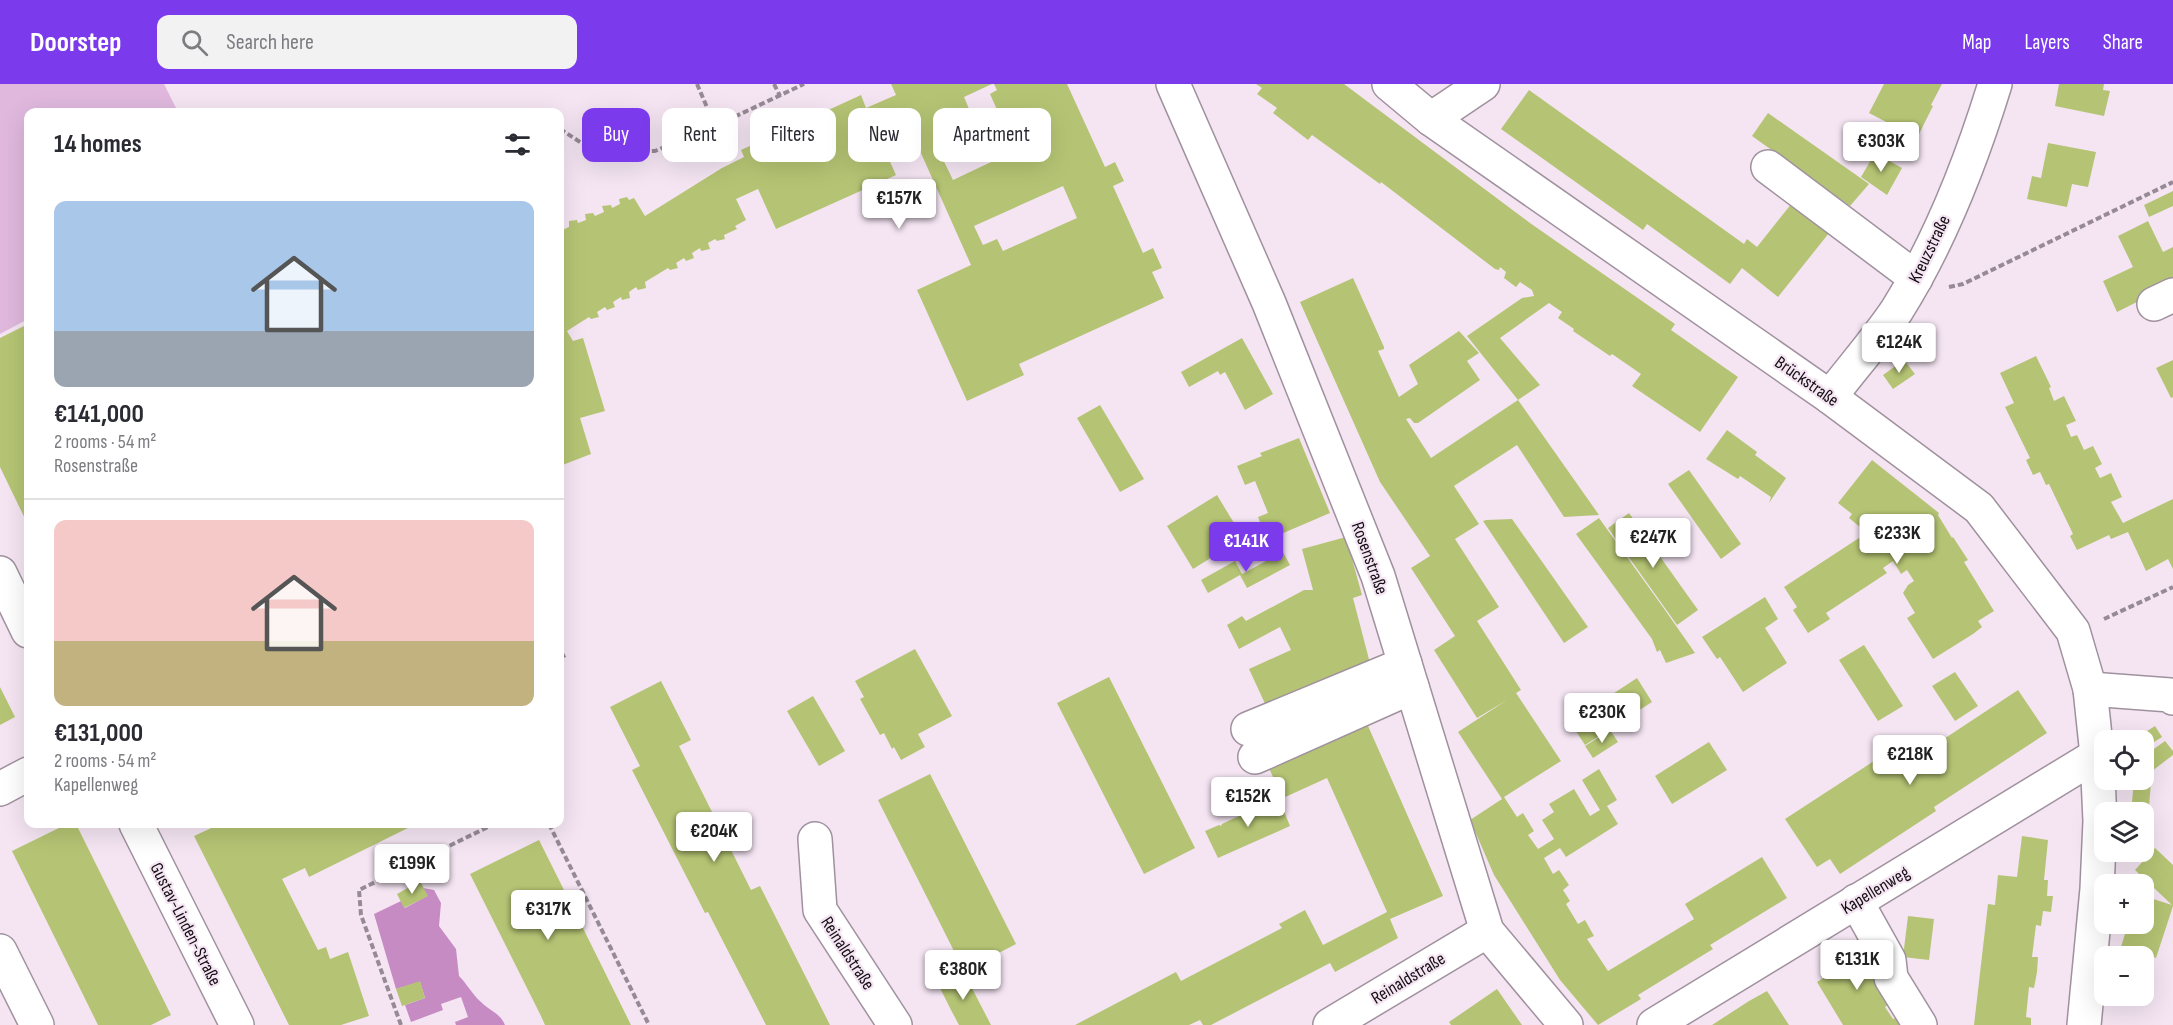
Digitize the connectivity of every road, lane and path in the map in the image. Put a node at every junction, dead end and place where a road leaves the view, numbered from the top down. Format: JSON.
{"nodes":[{"id":1,"x":697,"y":84,"type":"edge"},
{"id":2,"x":774,"y":84,"type":"edge"},
{"id":3,"x":804,"y":84,"type":"edge"},
{"id":4,"x":1173,"y":84,"type":"edge"},
{"id":5,"x":1389,"y":84,"type":"edge"},
{"id":6,"x":1483,"y":84,"type":"edge"},
{"id":7,"x":1995,"y":84,"type":"edge"},
{"id":8,"x":780,"y":96,"type":"junction"},
{"id":9,"x":707,"y":108,"type":"edge"},
{"id":10,"x":738,"y":115,"type":"edge"},
{"id":11,"x":1431,"y":119,"type":"junction"},
{"id":12,"x":564,"y":132,"type":"edge"},
{"id":13,"x":662,"y":148,"type":"edge"},
{"id":14,"x":1768,"y":167,"type":"dead end"},
{"id":15,"x":2173,"y":182,"type":"edge"},
{"id":16,"x":1916,"y":278,"type":"junction"},
{"id":17,"x":1830,"y":397,"type":"junction"},
{"id":18,"x":0,"y":573,"type":"edge"},
{"id":19,"x":2173,"y":587,"type":"edge"},
{"id":20,"x":24,"y":624,"type":"edge"},
{"id":21,"x":2073,"y":631,"type":"junction"},
{"id":22,"x":567,"y":654,"type":"dead end"},
{"id":23,"x":564,"y":656,"type":"edge"},
{"id":24,"x":1409,"y":675,"type":"junction"},
{"id":25,"x":2090,"y":689,"type":"junction"},
{"id":26,"x":2173,"y":698,"type":"edge"},
{"id":27,"x":2094,"y":730,"type":"edge"},
{"id":28,"x":1251,"y":743,"type":"dead end"},
{"id":29,"x":2094,"y":756,"type":"edge"},
{"id":30,"x":24,"y":776,"type":"edge"},
{"id":31,"x":0,"y":789,"type":"edge"},
{"id":32,"x":2099,"y":790,"type":"edge"},
{"id":33,"x":138,"y":828,"type":"edge"},
{"id":34,"x":486,"y":828,"type":"edge"},
{"id":35,"x":551,"y":828,"type":"edge"},
{"id":36,"x":815,"y":839,"type":"dead end"},
{"id":37,"x":1856,"y":901,"type":"junction"},
{"id":38,"x":1487,"y":931,"type":"junction"},
{"id":39,"x":0,"y":951,"type":"edge"},
{"id":40,"x":37,"y":1025,"type":"edge"},
{"id":41,"x":237,"y":1025,"type":"edge"},
{"id":42,"x":401,"y":1025,"type":"edge"},
{"id":43,"x":649,"y":1025,"type":"edge"},
{"id":44,"x":895,"y":1025,"type":"edge"},
{"id":45,"x":1330,"y":1025,"type":"edge"},
{"id":46,"x":1566,"y":1025,"type":"edge"},
{"id":47,"x":1654,"y":1025,"type":"edge"},
{"id":48,"x":1920,"y":1025,"type":"edge"},
{"id":49,"x":2084,"y":1025,"type":"edge"}],
"edges":[{"from":1,"to":9,"type":"path"},
{"from":2,"to":8,"type":"path"},
{"from":3,"to":8,"type":"path"},
{"from":4,"to":24,"type":"street","name":"Rosenstraße"},
{"from":5,"to":11,"type":"street","name":"Brückstraße"},
{"from":6,"to":11,"type":"street"},
{"from":7,"to":16,"type":"street","name":"Kreuzstraße"},
{"from":8,"to":10,"type":"path"},
{"from":11,"to":17,"type":"street","name":"Brückstraße"},
{"from":12,"to":13,"type":"path"},
{"from":14,"to":16,"type":"street"},
{"from":15,"to":16,"type":"path"},
{"from":16,"to":17,"type":"street","name":"Kreuzstraße"},
{"from":17,"to":21,"type":"street","name":"Brückstraße"},
{"from":18,"to":20,"type":"street"},
{"from":19,"to":21,"type":"path"},
{"from":21,"to":25,"type":"street","name":"Brückstraße"},
{"from":22,"to":23,"type":"path"},
{"from":24,"to":28,"type":"street"},
{"from":24,"to":38,"type":"street","name":"Rosenstraße"},
{"from":25,"to":26,"type":"street"},
{"from":25,"to":27,"type":"street","name":"Brückstraße"},
{"from":29,"to":37,"type":"street","name":"Kapellenweg"},
{"from":30,"to":31,"type":"street"},
{"from":32,"to":49,"type":"street","name":"Brückstraße"},
{"from":33,"to":41,"type":"street","name":"Gustav-Linden-Straße"},
{"from":34,"to":42,"type":"path"},
{"from":35,"to":43,"type":"path"},
{"from":36,"to":44,"type":"street","name":"Reinaldstraße"},
{"from":37,"to":47,"type":"street","name":"Kapellenweg"},
{"from":37,"to":48,"type":"street"},
{"from":38,"to":45,"type":"street","name":"Reinaldstraße"},
{"from":38,"to":46,"type":"street","name":"Rosenstraße"},
{"from":39,"to":40,"type":"street"}]}
